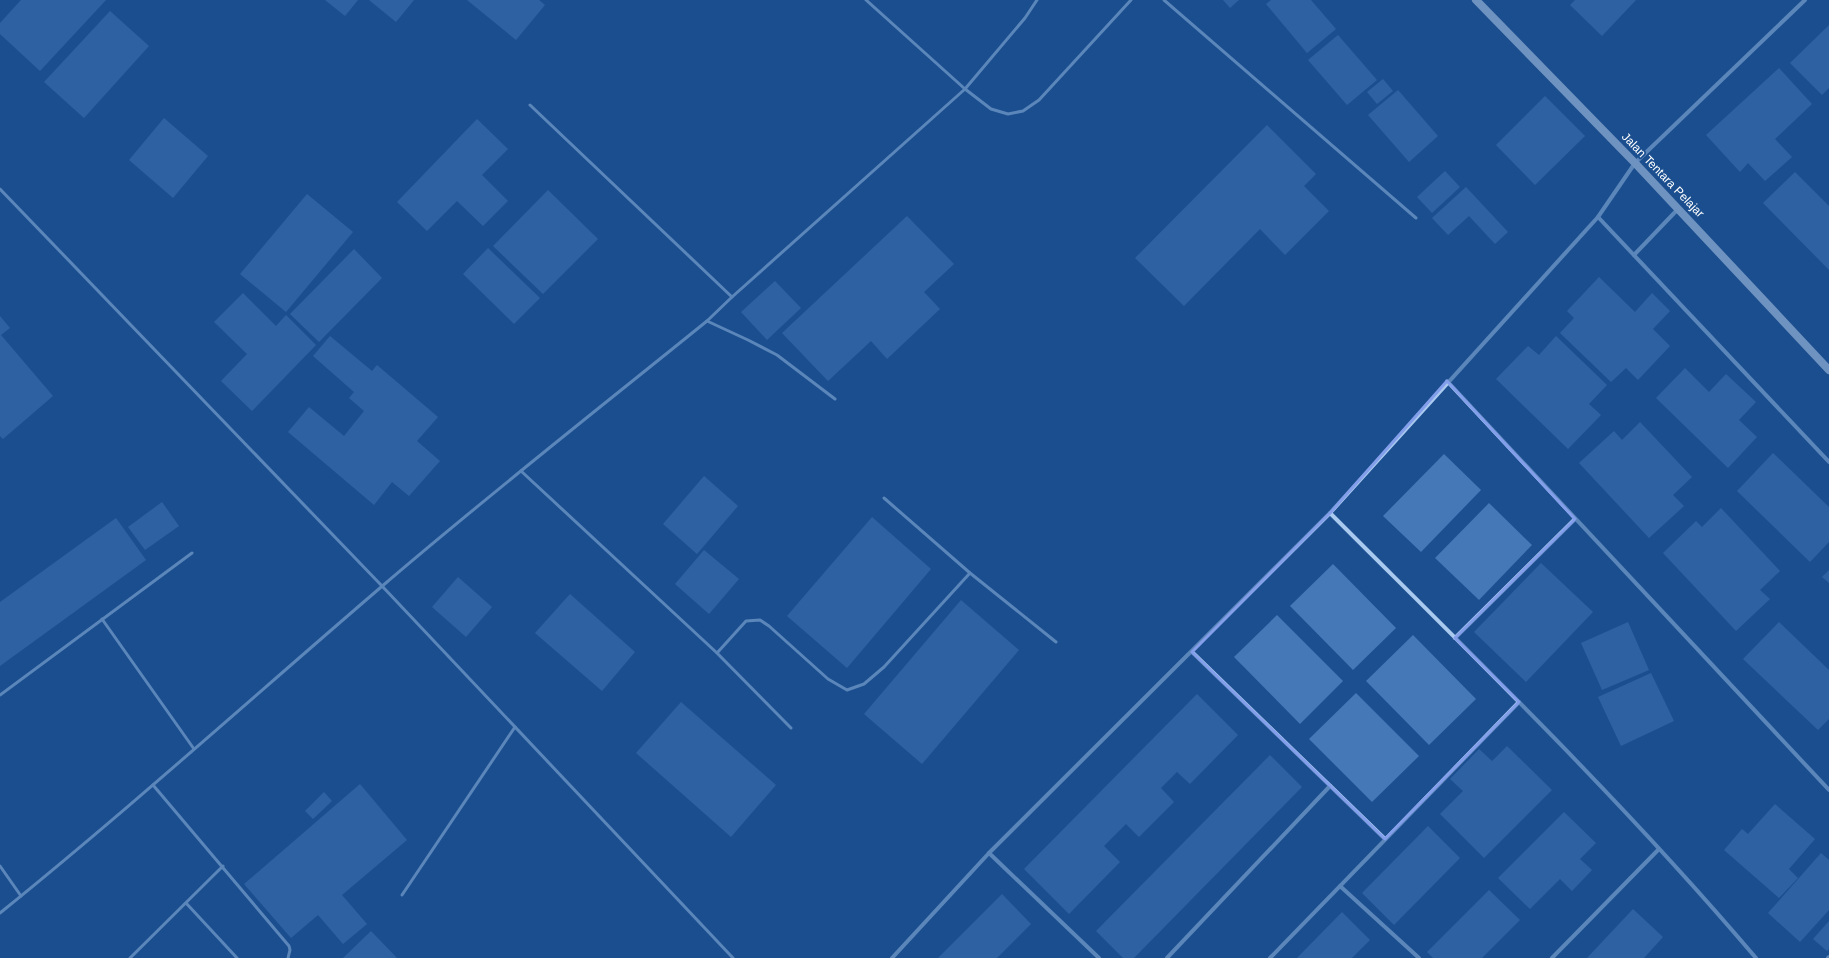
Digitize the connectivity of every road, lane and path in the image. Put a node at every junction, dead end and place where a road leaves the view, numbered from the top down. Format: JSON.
{"nodes":[{"id":1,"x":866,"y":0,"type":"edge"},
{"id":2,"x":1037,"y":0,"type":"edge"},
{"id":3,"x":1131,"y":0,"type":"edge"},
{"id":4,"x":1164,"y":0,"type":"edge"},
{"id":5,"x":1476,"y":0,"type":"edge"},
{"id":6,"x":1806,"y":0,"type":"edge"},
{"id":7,"x":965,"y":89,"type":"junction"},
{"id":8,"x":530,"y":105,"type":"dead end"},
{"id":9,"x":1635,"y":163,"type":"junction"},
{"id":10,"x":0,"y":189,"type":"edge"},
{"id":11,"x":1678,"y":209,"type":"junction"},
{"id":12,"x":1598,"y":217,"type":"junction"},
{"id":13,"x":1416,"y":218,"type":"dead end"},
{"id":14,"x":1634,"y":255,"type":"junction"},
{"id":15,"x":732,"y":297,"type":"junction"},
{"id":16,"x":707,"y":322,"type":"junction"},
{"id":17,"x":1829,"y":370,"type":"edge"},
{"id":18,"x":1447,"y":381,"type":"junction"},
{"id":19,"x":835,"y":399,"type":"dead end"},
{"id":20,"x":1829,"y":462,"type":"edge"},
{"id":21,"x":521,"y":471,"type":"junction"},
{"id":22,"x":884,"y":498,"type":"dead end"},
{"id":23,"x":1330,"y":513,"type":"junction"},
{"id":24,"x":1575,"y":519,"type":"junction"},
{"id":25,"x":192,"y":553,"type":"dead end"},
{"id":26,"x":970,"y":573,"type":"junction"},
{"id":27,"x":382,"y":586,"type":"junction"},
{"id":28,"x":102,"y":619,"type":"junction"},
{"id":29,"x":1455,"y":638,"type":"junction"},
{"id":30,"x":1056,"y":642,"type":"dead end"},
{"id":31,"x":1192,"y":652,"type":"junction"},
{"id":32,"x":717,"y":653,"type":"junction"},
{"id":33,"x":0,"y":695,"type":"edge"},
{"id":34,"x":1519,"y":702,"type":"junction"},
{"id":35,"x":515,"y":727,"type":"junction"},
{"id":36,"x":791,"y":728,"type":"dead end"},
{"id":37,"x":194,"y":749,"type":"junction"},
{"id":38,"x":153,"y":785,"type":"junction"},
{"id":39,"x":1330,"y":786,"type":"junction"},
{"id":40,"x":1829,"y":790,"type":"edge"},
{"id":41,"x":1385,"y":839,"type":"junction"},
{"id":42,"x":1659,"y":849,"type":"junction"},
{"id":43,"x":989,"y":853,"type":"junction"},
{"id":44,"x":0,"y":866,"type":"edge"},
{"id":45,"x":223,"y":866,"type":"junction"},
{"id":46,"x":1340,"y":886,"type":"junction"},
{"id":47,"x":402,"y":895,"type":"dead end"},
{"id":48,"x":21,"y":896,"type":"junction"},
{"id":49,"x":186,"y":904,"type":"junction"},
{"id":50,"x":0,"y":913,"type":"edge"},
{"id":51,"x":130,"y":958,"type":"edge"},
{"id":52,"x":237,"y":958,"type":"edge"},
{"id":53,"x":288,"y":958,"type":"edge"},
{"id":54,"x":733,"y":958,"type":"edge"},
{"id":55,"x":892,"y":958,"type":"edge"},
{"id":56,"x":1099,"y":958,"type":"edge"},
{"id":57,"x":1167,"y":958,"type":"edge"},
{"id":58,"x":1270,"y":958,"type":"edge"},
{"id":59,"x":1418,"y":958,"type":"edge"},
{"id":60,"x":1552,"y":958,"type":"edge"},
{"id":61,"x":1756,"y":958,"type":"edge"}],
"edges":[{"from":1,"to":7,"type":"lane"},
{"from":2,"to":7,"type":"lane"},
{"from":3,"to":7,"type":"lane"},
{"from":4,"to":13,"type":"lane"},
{"from":5,"to":9,"type":"main road","name":"Jalan Tentara Pelajar"},
{"from":6,"to":9,"type":"street"},
{"from":7,"to":15,"type":"lane"},
{"from":8,"to":15,"type":"lane"},
{"from":9,"to":11,"type":"main road","name":"Jalan Tentara Pelajar"},
{"from":9,"to":12,"type":"street"},
{"from":10,"to":27,"type":"lane"},
{"from":11,"to":14,"type":"street"},
{"from":11,"to":17,"type":"main road","name":"Jalan Tentara Pelajar"},
{"from":12,"to":14,"type":"street"},
{"from":12,"to":18,"type":"street"},
{"from":14,"to":20,"type":"street"},
{"from":15,"to":16,"type":"lane"},
{"from":16,"to":19,"type":"lane"},
{"from":16,"to":21,"type":"lane"},
{"from":18,"to":23,"type":"street"},
{"from":18,"to":24,"type":"street"},
{"from":21,"to":27,"type":"lane"},
{"from":21,"to":32,"type":"lane"},
{"from":22,"to":26,"type":"lane"},
{"from":23,"to":29,"type":"street"},
{"from":23,"to":31,"type":"street"},
{"from":24,"to":29,"type":"street"},
{"from":24,"to":40,"type":"street"},
{"from":25,"to":28,"type":"lane"},
{"from":26,"to":30,"type":"lane"},
{"from":26,"to":32,"type":"lane"},
{"from":27,"to":35,"type":"lane"},
{"from":27,"to":37,"type":"lane"},
{"from":28,"to":33,"type":"lane"},
{"from":28,"to":37,"type":"lane"},
{"from":29,"to":34,"type":"street"},
{"from":31,"to":39,"type":"street"},
{"from":31,"to":43,"type":"street"},
{"from":32,"to":36,"type":"lane"},
{"from":34,"to":41,"type":"street"},
{"from":34,"to":42,"type":"street"},
{"from":35,"to":47,"type":"lane"},
{"from":35,"to":54,"type":"lane"},
{"from":37,"to":38,"type":"lane"},
{"from":38,"to":45,"type":"lane"},
{"from":38,"to":48,"type":"lane"},
{"from":39,"to":41,"type":"street"},
{"from":39,"to":57,"type":"street"},
{"from":41,"to":46,"type":"street"},
{"from":42,"to":60,"type":"street"},
{"from":42,"to":61,"type":"street"},
{"from":43,"to":55,"type":"street"},
{"from":43,"to":56,"type":"street"},
{"from":44,"to":48,"type":"lane"},
{"from":45,"to":49,"type":"lane"},
{"from":45,"to":53,"type":"lane"},
{"from":46,"to":58,"type":"street"},
{"from":46,"to":59,"type":"street"},
{"from":48,"to":50,"type":"lane"},
{"from":49,"to":51,"type":"lane"},
{"from":49,"to":52,"type":"lane"}]}
